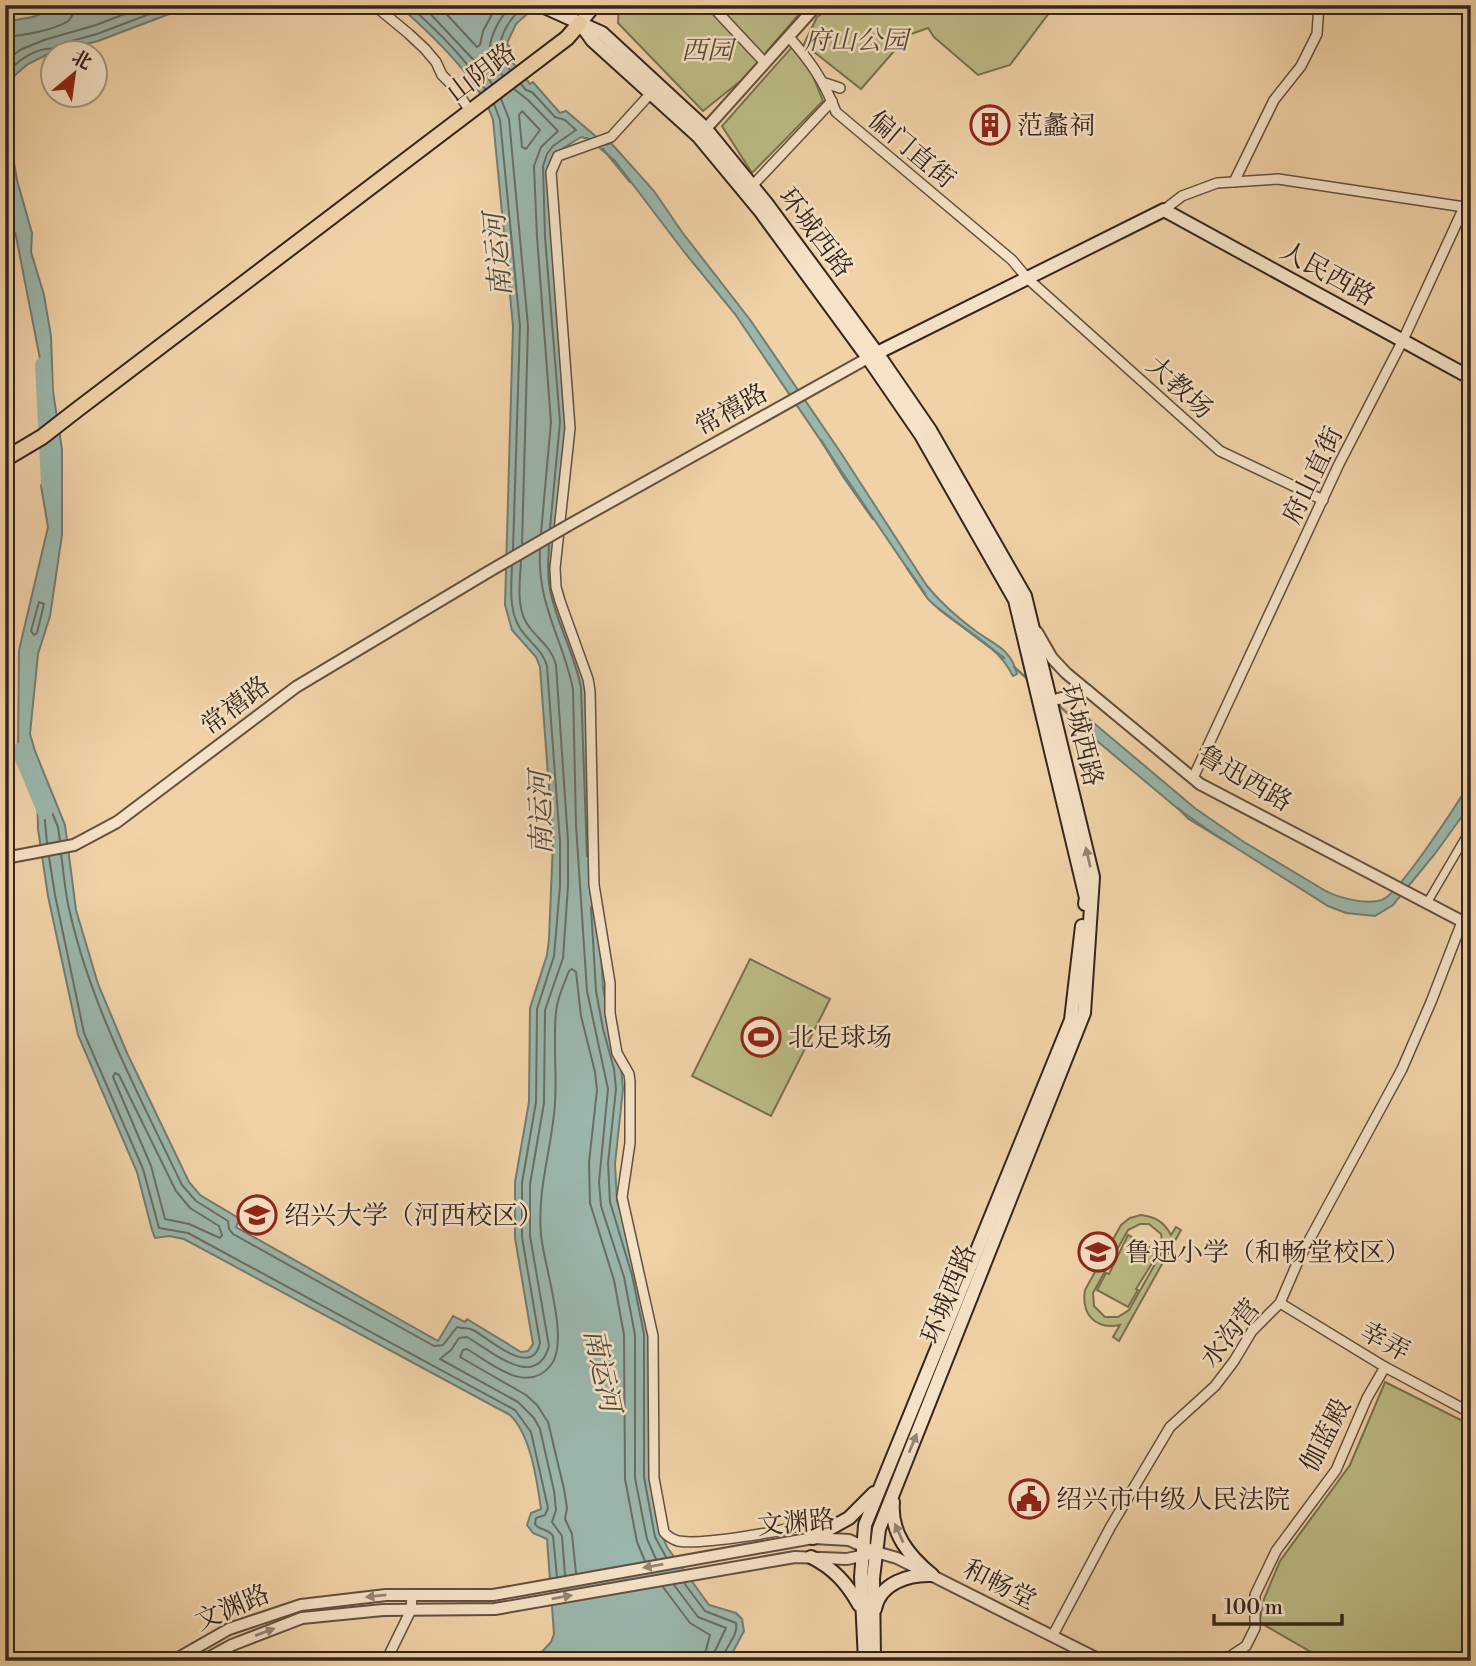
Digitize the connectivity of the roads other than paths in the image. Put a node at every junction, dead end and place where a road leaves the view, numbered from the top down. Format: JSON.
{"nodes":[{"id":1,"x":374,"y":5,"type":"edge"},
{"id":2,"x":540,"y":5,"type":"edge"},
{"id":3,"x":596,"y":5,"type":"edge"},
{"id":4,"x":711,"y":5,"type":"edge"},
{"id":5,"x":817,"y":5,"type":"edge"},
{"id":6,"x":1319,"y":5,"type":"edge"},
{"id":7,"x":580,"y":23,"type":"junction"},
{"id":8,"x":789,"y":37,"type":"junction"},
{"id":9,"x":765,"y":64,"type":"junction"},
{"id":10,"x":825,"y":83,"type":"junction"},
{"id":11,"x":840,"y":88,"type":"dead end"},
{"id":12,"x":651,"y":93,"type":"junction"},
{"id":13,"x":481,"y":98,"type":"junction"},
{"id":14,"x":832,"y":102,"type":"junction"},
{"id":15,"x":466,"y":105,"type":"junction"},
{"id":16,"x":702,"y":133,"type":"junction"},
{"id":17,"x":1234,"y":182,"type":"junction"},
{"id":18,"x":752,"y":186,"type":"junction"},
{"id":19,"x":1471,"y":192,"type":"edge"},
{"id":20,"x":1468,"y":206,"type":"edge"},
{"id":21,"x":1164,"y":210,"type":"junction"},
{"id":22,"x":1027,"y":278,"type":"junction"},
{"id":23,"x":1403,"y":340,"type":"junction"},
{"id":24,"x":873,"y":355,"type":"junction"},
{"id":25,"x":1471,"y":377,"type":"edge"},
{"id":26,"x":47,"y":427,"type":"junction"},
{"id":27,"x":5,"y":448,"type":"edge"},
{"id":28,"x":5,"y":459,"type":"edge"},
{"id":29,"x":1322,"y":500,"type":"junction"},
{"id":30,"x":1032,"y":624,"type":"junction"},
{"id":31,"x":1088,"y":691,"type":"junction"},
{"id":32,"x":1046,"y":703,"type":"junction"},
{"id":33,"x":1193,"y":778,"type":"junction"},
{"id":34,"x":1471,"y":828,"type":"edge"},
{"id":35,"x":5,"y":858,"type":"edge"},
{"id":36,"x":1427,"y":903,"type":"junction"},
{"id":37,"x":1466,"y":924,"type":"edge"},
{"id":38,"x":1280,"y":1303,"type":"junction"},
{"id":39,"x":1385,"y":1367,"type":"junction"},
{"id":40,"x":1471,"y":1413,"type":"edge"},
{"id":41,"x":892,"y":1478,"type":"junction"},
{"id":42,"x":813,"y":1538,"type":"junction"},
{"id":43,"x":862,"y":1551,"type":"junction"},
{"id":44,"x":876,"y":1552,"type":"junction"},
{"id":45,"x":811,"y":1557,"type":"junction"},
{"id":46,"x":932,"y":1575,"type":"junction"},
{"id":47,"x":867,"y":1577,"type":"junction"},
{"id":48,"x":412,"y":1596,"type":"junction"},
{"id":49,"x":862,"y":1609,"type":"junction"},
{"id":50,"x":411,"y":1610,"type":"junction"},
{"id":51,"x":873,"y":1620,"type":"junction"},
{"id":52,"x":1053,"y":1635,"type":"junction"},
{"id":53,"x":173,"y":1661,"type":"edge"},
{"id":54,"x":203,"y":1661,"type":"edge"},
{"id":55,"x":386,"y":1661,"type":"edge"},
{"id":56,"x":865,"y":1661,"type":"edge"},
{"id":57,"x":874,"y":1661,"type":"edge"},
{"id":58,"x":1102,"y":1661,"type":"edge"},
{"id":59,"x":1223,"y":1661,"type":"edge"}],
"edges":[{"from":1,"to":15,"type":"street"},
{"from":2,"to":7,"type":"main road"},
{"from":3,"to":7,"type":"main road"},
{"from":4,"to":9,"type":"street"},
{"from":5,"to":8,"type":"street"},
{"from":6,"to":17,"type":"street"},
{"from":7,"to":12,"type":"main road","name":"环城西路"},
{"from":7,"to":13,"type":"main road","name":"山阴路"},
{"from":7,"to":16,"type":"main road","name":"环城西路"},
{"from":8,"to":9,"type":"street"},
{"from":8,"to":10,"type":"street","name":"偏门直街"},
{"from":9,"to":16,"type":"street"},
{"from":10,"to":11,"type":"street"},
{"from":10,"to":14,"type":"street","name":"偏门直街"},
{"from":12,"to":16,"type":"main road","name":"环城西路"},
{"from":12,"to":42,"type":"street"},
{"from":13,"to":15,"type":"main road","name":"山阴路"},
{"from":13,"to":26,"type":"main road","name":"山阴路"},
{"from":14,"to":18,"type":"street"},
{"from":14,"to":22,"type":"street","name":"偏门直街"},
{"from":15,"to":26,"type":"main road","name":"山阴路"},
{"from":16,"to":18,"type":"main road","name":"环城西路"},
{"from":16,"to":24,"type":"main road","name":"环城西路"},
{"from":17,"to":20,"type":"street"},
{"from":17,"to":21,"type":"street"},
{"from":18,"to":24,"type":"main road","name":"环城西路"},
{"from":19,"to":20,"type":"street","name":"府山直街"},
{"from":20,"to":23,"type":"street","name":"府山直街"},
{"from":21,"to":22,"type":"main road"},
{"from":21,"to":23,"type":"main road","name":"人民西路"},
{"from":22,"to":24,"type":"main road"},
{"from":22,"to":29,"type":"street","name":"大教场"},
{"from":23,"to":25,"type":"main road","name":"人民西路"},
{"from":23,"to":29,"type":"street","name":"府山直街"},
{"from":24,"to":30,"type":"main road","name":"环城西路"},
{"from":24,"to":32,"type":"main road","name":"环城西路"},
{"from":24,"to":35,"type":"street","name":"常禧路","bridge":true},
{"from":26,"to":27,"type":"main road","name":"山阴路"},
{"from":26,"to":28,"type":"main road","name":"山阴路"},
{"from":29,"to":33,"type":"street","name":"府山直街"},
{"from":30,"to":31,"type":"street","name":"鲁迅西路"},
{"from":30,"to":32,"type":"main road","name":"环城西路"},
{"from":31,"to":32,"type":"street"},
{"from":31,"to":33,"type":"street","name":"鲁迅西路"},
{"from":32,"to":41,"type":"main road","name":"环城西路"},
{"from":33,"to":36,"type":"street","name":"鲁迅西路"},
{"from":34,"to":36,"type":"street"},
{"from":36,"to":37,"type":"street","name":"鲁迅西路"},
{"from":37,"to":38,"type":"street","name":"水沟营"},
{"from":38,"to":39,"type":"street","name":"幸弄"},
{"from":38,"to":52,"type":"street","name":"水沟营"},
{"from":39,"to":40,"type":"street","name":"幸弄"},
{"from":39,"to":59,"type":"street","name":"伽蓝殿"},
{"from":41,"to":42,"type":"main road"},
{"from":41,"to":43,"type":"main road","name":"环城西路"},
{"from":41,"to":44,"type":"main road","name":"环城西路"},
{"from":46,"to":41,"type":"main road","one_way":true},
{"from":42,"to":43,"type":"street","name":"文渊路"},
{"from":42,"to":48,"type":"street","name":"文渊路","one_way":true},
{"from":43,"to":44,"type":"street","name":"文渊路"},
{"from":43,"to":45,"type":"street","name":"文渊路"},
{"from":43,"to":47,"type":"main road","name":"环城西路"},
{"from":44,"to":46,"type":"street","name":"和畅堂"},
{"from":44,"to":47,"type":"main road","name":"环城西路"},
{"from":45,"to":49,"type":"main road"},
{"from":50,"to":45,"type":"street","name":"文渊路","one_way":true},
{"from":46,"to":51,"type":"main road"},
{"from":46,"to":52,"type":"street","name":"和畅堂"},
{"from":47,"to":49,"type":"main road"},
{"from":47,"to":51,"type":"main road"},
{"from":48,"to":50,"type":"street"},
{"from":48,"to":53,"type":"street","name":"文渊路","one_way":true},
{"from":49,"to":56,"type":"main road"},
{"from":54,"to":50,"type":"street","name":"文渊路","one_way":true},
{"from":50,"to":55,"type":"street"},
{"from":51,"to":57,"type":"main road"},
{"from":52,"to":58,"type":"street","name":"和畅堂"}]}
